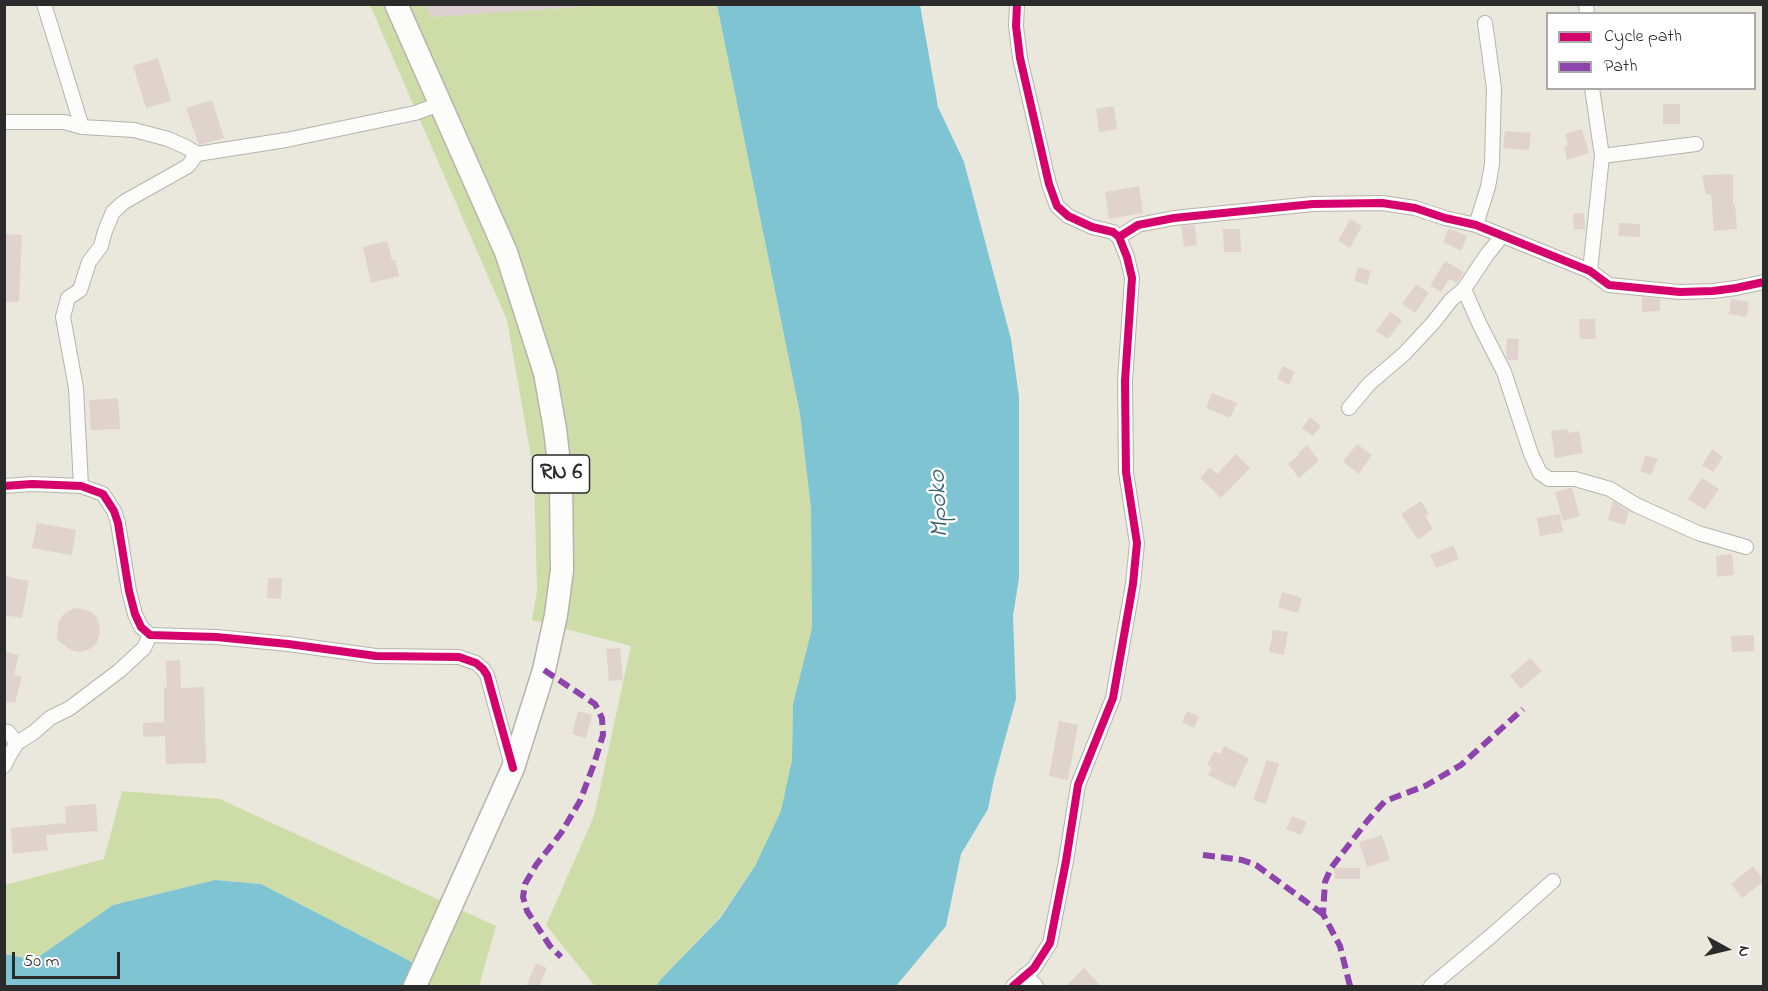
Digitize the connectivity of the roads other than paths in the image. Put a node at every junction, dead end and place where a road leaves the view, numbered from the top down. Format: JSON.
{"nodes":[{"id":1,"x":44,"y":4,"type":"edge"},
{"id":2,"x":396,"y":4,"type":"edge"},
{"id":3,"x":1017,"y":4,"type":"edge"},
{"id":4,"x":1485,"y":23,"type":"dead end"},
{"id":5,"x":1592,"y":90,"type":"edge"},
{"id":6,"x":440,"y":104,"type":"junction"},
{"id":7,"x":4,"y":122,"type":"edge"},
{"id":8,"x":82,"y":127,"type":"junction"},
{"id":9,"x":1696,"y":144,"type":"dead end"},
{"id":10,"x":197,"y":154,"type":"junction"},
{"id":11,"x":1602,"y":156,"type":"junction"},
{"id":12,"x":1476,"y":225,"type":"junction"},
{"id":13,"x":1502,"y":236,"type":"junction"},
{"id":14,"x":1119,"y":237,"type":"junction"},
{"id":15,"x":1590,"y":271,"type":"junction"},
{"id":16,"x":1764,"y":282,"type":"edge"},
{"id":17,"x":1464,"y":289,"type":"junction"},
{"id":18,"x":1349,"y":408,"type":"dead end"},
{"id":19,"x":4,"y":486,"type":"edge"},
{"id":20,"x":81,"y":486,"type":"junction"},
{"id":21,"x":1746,"y":547,"type":"dead end"},
{"id":22,"x":150,"y":635,"type":"junction"},
{"id":23,"x":4,"y":731,"type":"edge"},
{"id":24,"x":17,"y":743,"type":"junction"},
{"id":25,"x":4,"y":766,"type":"edge"},
{"id":26,"x":513,"y":768,"type":"junction"},
{"id":27,"x":1553,"y":881,"type":"dead end"},
{"id":28,"x":1025,"y":975,"type":"junction"},
{"id":29,"x":415,"y":987,"type":"edge"},
{"id":30,"x":1013,"y":987,"type":"edge"},
{"id":31,"x":1036,"y":987,"type":"edge"},
{"id":32,"x":1431,"y":987,"type":"edge"}],
"edges":[{"from":1,"to":8,"type":"street"},
{"from":2,"to":6,"type":"main road","number":"RN 6"},
{"from":3,"to":14,"type":"street"},
{"from":4,"to":12,"type":"street"},
{"from":5,"to":11,"type":"street"},
{"from":6,"to":10,"type":"street"},
{"from":6,"to":26,"type":"main road","number":"RN 6"},
{"from":7,"to":8,"type":"street"},
{"from":8,"to":10,"type":"street"},
{"from":9,"to":11,"type":"street"},
{"from":10,"to":20,"type":"street"},
{"from":11,"to":15,"type":"street"},
{"from":12,"to":13,"type":"street"},
{"from":12,"to":14,"type":"street"},
{"from":13,"to":15,"type":"street"},
{"from":13,"to":17,"type":"street"},
{"from":14,"to":28,"type":"street"},
{"from":15,"to":16,"type":"street"},
{"from":17,"to":18,"type":"street"},
{"from":17,"to":21,"type":"street"},
{"from":19,"to":20,"type":"street"},
{"from":20,"to":22,"type":"street"},
{"from":22,"to":24,"type":"street"},
{"from":22,"to":26,"type":"street"},
{"from":23,"to":24,"type":"street"},
{"from":24,"to":25,"type":"street"},
{"from":26,"to":29,"type":"main road","number":"RN 6"},
{"from":27,"to":32,"type":"street"},
{"from":28,"to":30,"type":"street"},
{"from":28,"to":31,"type":"street"}]}
